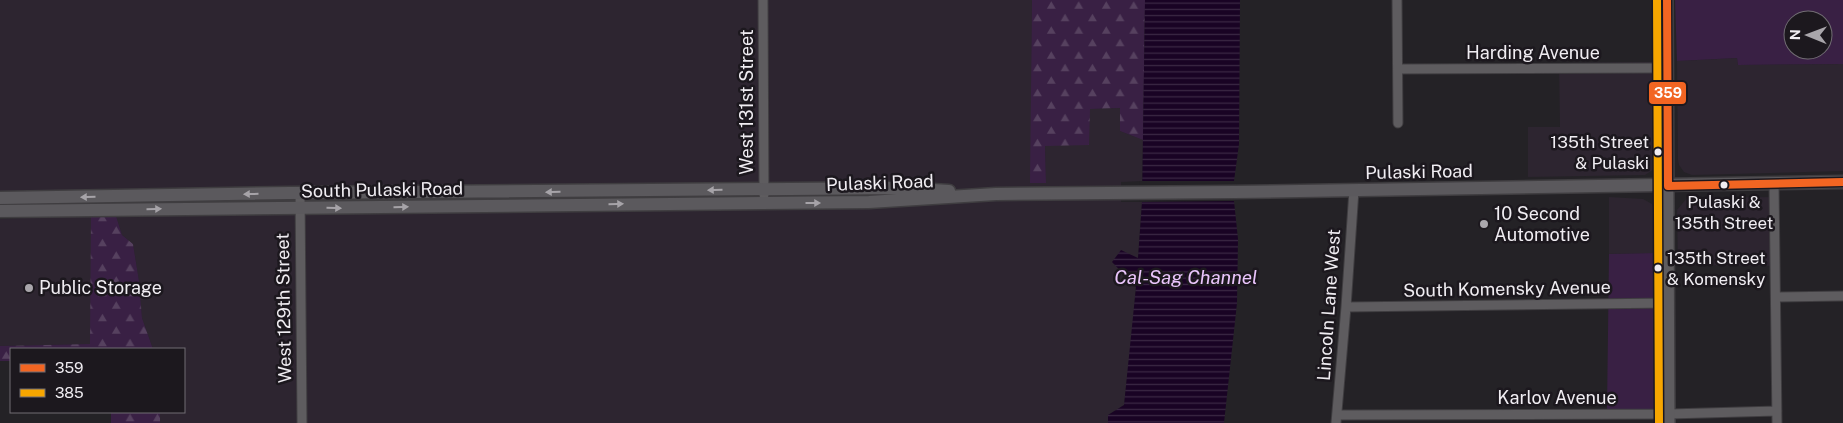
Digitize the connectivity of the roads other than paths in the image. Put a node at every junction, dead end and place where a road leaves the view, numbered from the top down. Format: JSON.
{"nodes":[{"id":1,"x":763,"y":0,"type":"edge"},
{"id":2,"x":1397,"y":0,"type":"edge"},
{"id":3,"x":1667,"y":0,"type":"edge"},
{"id":4,"x":1667,"y":68,"type":"junction"},
{"id":5,"x":1398,"y":69,"type":"junction"},
{"id":6,"x":1398,"y":123,"type":"dead end"},
{"id":7,"x":1843,"y":182,"type":"edge"},
{"id":8,"x":1774,"y":184,"type":"junction"},
{"id":9,"x":1668,"y":186,"type":"junction"},
{"id":10,"x":764,"y":190,"type":"junction"},
{"id":11,"x":1354,"y":190,"type":"junction"},
{"id":12,"x":300,"y":193,"type":"junction"},
{"id":13,"x":996,"y":194,"type":"junction"},
{"id":14,"x":0,"y":198,"type":"edge"},
{"id":15,"x":764,"y":203,"type":"junction"},
{"id":16,"x":300,"y":208,"type":"junction"},
{"id":17,"x":0,"y":211,"type":"edge"},
{"id":18,"x":1843,"y":296,"type":"edge"},
{"id":19,"x":1776,"y":297,"type":"junction"},
{"id":20,"x":1669,"y":303,"type":"junction"},
{"id":21,"x":1346,"y":307,"type":"junction"},
{"id":22,"x":1777,"y":411,"type":"junction"},
{"id":23,"x":1669,"y":418,"type":"edge"},
{"id":24,"x":1336,"y":419,"type":"edge"},
{"id":25,"x":302,"y":423,"type":"edge"},
{"id":26,"x":1777,"y":423,"type":"edge"}],
"edges":[{"from":1,"to":10,"type":"street","name":"West 131st Street"},
{"from":2,"to":5,"type":"street"},
{"from":3,"to":4,"type":"street"},
{"from":4,"to":5,"type":"street","name":"Harding Avenue"},
{"from":4,"to":9,"type":"street"},
{"from":5,"to":6,"type":"street"},
{"from":7,"to":8,"type":"main road","name":"Pulaski Road"},
{"from":8,"to":9,"type":"main road","name":"Pulaski Road"},
{"from":8,"to":19,"type":"street"},
{"from":9,"to":11,"type":"main road","name":"Pulaski Road"},
{"from":9,"to":20,"type":"street"},
{"from":10,"to":12,"type":"main road","name":"South Pulaski Road","one_way":true},
{"from":10,"to":13,"type":"main road","name":"Pulaski Road"},
{"from":10,"to":15,"type":"street","name":"West 131st Street"},
{"from":11,"to":13,"type":"main road","name":"Pulaski Road"},
{"from":11,"to":21,"type":"street","name":"Lincoln Lane West"},
{"from":12,"to":14,"type":"main road","name":"South Pulaski Road","one_way":true},
{"from":12,"to":16,"type":"street","name":"West 129th Street"},
{"from":15,"to":13,"type":"main road","name":"Pulaski Road","one_way":true},
{"from":16,"to":15,"type":"main road","name":"South Pulaski Road","one_way":true},
{"from":17,"to":16,"type":"main road","name":"South Pulaski Road","one_way":true},
{"from":16,"to":25,"type":"street","name":"West 129th Street"},
{"from":18,"to":19,"type":"street"},
{"from":19,"to":22,"type":"street"},
{"from":20,"to":21,"type":"street","name":"South Komensky Avenue"},
{"from":20,"to":23,"type":"street"},
{"from":21,"to":24,"type":"street","name":"Lincoln Lane West"},
{"from":22,"to":23,"type":"street","name":"Karlov Avenue"},
{"from":22,"to":26,"type":"street"},
{"from":23,"to":24,"type":"street","name":"Karlov Avenue"}]}
